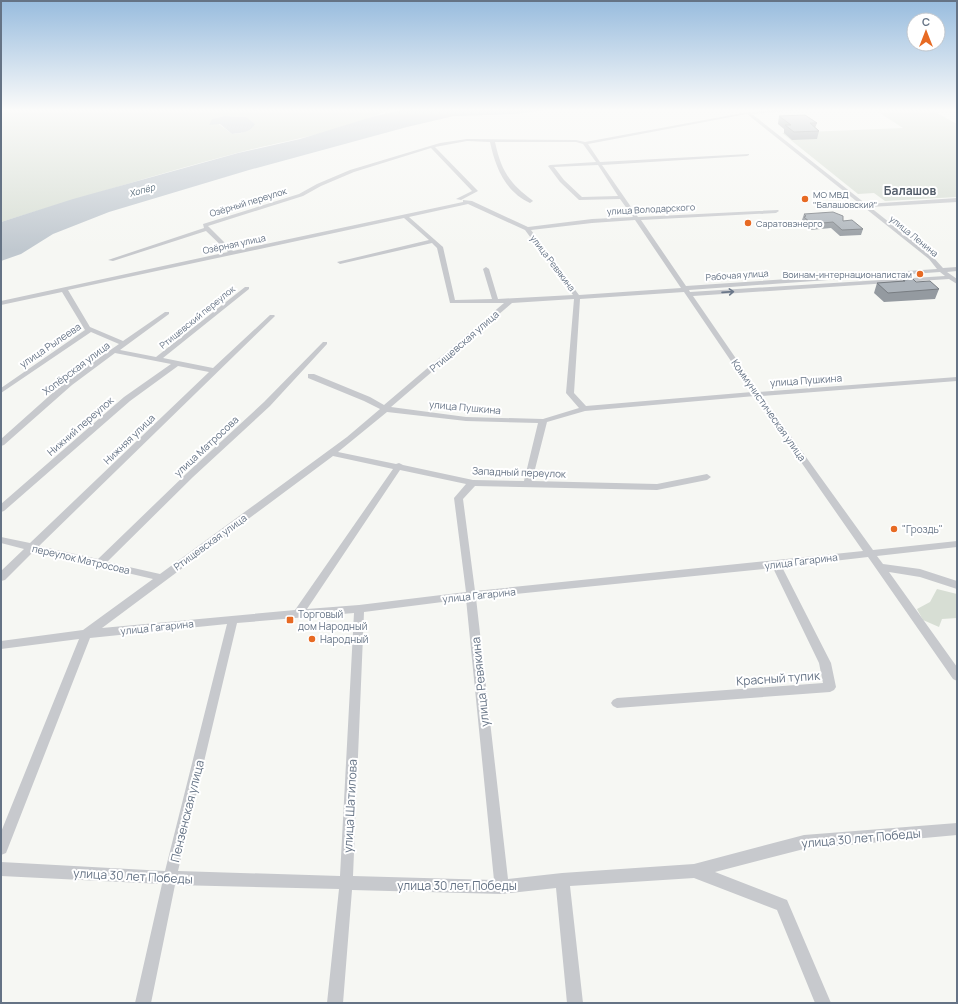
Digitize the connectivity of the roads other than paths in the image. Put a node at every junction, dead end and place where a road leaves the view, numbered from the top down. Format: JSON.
{"nodes":[{"id":1,"x":405,"y":156,"type":"edge"},
{"id":2,"x":441,"y":156,"type":"edge"},
{"id":3,"x":495,"y":156,"type":"edge"},
{"id":4,"x":593,"y":156,"type":"edge"},
{"id":5,"x":731,"y":156,"type":"edge"},
{"id":6,"x":801,"y":156,"type":"edge"},
{"id":7,"x":597,"y":163,"type":"junction"},
{"id":8,"x":621,"y":197,"type":"junction"},
{"id":9,"x":957,"y":200,"type":"edge"},
{"id":10,"x":530,"y":201,"type":"dead end"},
{"id":11,"x":470,"y":202,"type":"junction"},
{"id":12,"x":864,"y":206,"type":"junction"},
{"id":13,"x":776,"y":211,"type":"dead end"},
{"id":14,"x":404,"y":216,"type":"junction"},
{"id":15,"x":638,"y":220,"type":"junction"},
{"id":16,"x":207,"y":229,"type":"junction"},
{"id":17,"x":527,"y":229,"type":"junction"},
{"id":18,"x":433,"y":241,"type":"junction"},
{"id":19,"x":232,"y":254,"type":"junction"},
{"id":20,"x":111,"y":260,"type":"dead end"},
{"id":21,"x":340,"y":262,"type":"dead end"},
{"id":22,"x":486,"y":269,"type":"dead end"},
{"id":23,"x":957,"y":269,"type":"edge"},
{"id":24,"x":941,"y":270,"type":"junction"},
{"id":25,"x":954,"y":276,"type":"edge"},
{"id":26,"x":957,"y":282,"type":"edge"},
{"id":27,"x":247,"y":288,"type":"dead end"},
{"id":28,"x":64,"y":289,"type":"junction"},
{"id":29,"x":687,"y":291,"type":"junction"},
{"id":30,"x":577,"y":296,"type":"junction"},
{"id":31,"x":510,"y":301,"type":"junction"},
{"id":32,"x":496,"y":302,"type":"junction"},
{"id":33,"x":1,"y":303,"type":"edge"},
{"id":34,"x":167,"y":313,"type":"dead end"},
{"id":35,"x":272,"y":316,"type":"dead end"},
{"id":36,"x":91,"y":330,"type":"junction"},
{"id":37,"x":325,"y":343,"type":"dead end"},
{"id":38,"x":124,"y":344,"type":"junction"},
{"id":39,"x":115,"y":351,"type":"junction"},
{"id":40,"x":157,"y":360,"type":"junction"},
{"id":41,"x":176,"y":364,"type":"junction"},
{"id":42,"x":214,"y":371,"type":"junction"},
{"id":43,"x":311,"y":376,"type":"dead end"},
{"id":44,"x":957,"y":379,"type":"edge"},
{"id":45,"x":1,"y":391,"type":"edge"},
{"id":46,"x":757,"y":394,"type":"junction"},
{"id":47,"x":385,"y":409,"type":"junction"},
{"id":48,"x":584,"y":409,"type":"junction"},
{"id":49,"x":543,"y":421,"type":"junction"},
{"id":50,"x":1,"y":443,"type":"edge"},
{"id":51,"x":332,"y":453,"type":"junction"},
{"id":52,"x":400,"y":466,"type":"junction"},
{"id":53,"x":707,"y":477,"type":"dead end"},
{"id":54,"x":473,"y":483,"type":"junction"},
{"id":55,"x":527,"y":485,"type":"junction"},
{"id":56,"x":1,"y":509,"type":"edge"},
{"id":57,"x":1,"y":540,"type":"edge"},
{"id":58,"x":957,"y":544,"type":"edge"},
{"id":59,"x":31,"y":547,"type":"junction"},
{"id":60,"x":870,"y":552,"type":"junction"},
{"id":61,"x":100,"y":563,"type":"junction"},
{"id":62,"x":776,"y":564,"type":"junction"},
{"id":63,"x":880,"y":567,"type":"junction"},
{"id":64,"x":1,"y":577,"type":"edge"},
{"id":65,"x":162,"y":578,"type":"junction"},
{"id":66,"x":957,"y":585,"type":"edge"},
{"id":67,"x":471,"y":595,"type":"junction"},
{"id":68,"x":359,"y":609,"type":"junction"},
{"id":69,"x":298,"y":614,"type":"junction"},
{"id":70,"x":234,"y":619,"type":"junction"},
{"id":71,"x":86,"y":634,"type":"junction"},
{"id":72,"x":1,"y":645,"type":"edge"},
{"id":73,"x":957,"y":676,"type":"edge"},
{"id":74,"x":617,"y":703,"type":"dead end"},
{"id":75,"x":957,"y":829,"type":"edge"},
{"id":76,"x":1,"y":848,"type":"edge"},
{"id":77,"x":1,"y":869,"type":"edge"},
{"id":78,"x":694,"y":871,"type":"junction"},
{"id":79,"x":170,"y":878,"type":"junction"},
{"id":80,"x":562,"y":880,"type":"junction"},
{"id":81,"x":346,"y":884,"type":"junction"},
{"id":82,"x":502,"y":887,"type":"junction"},
{"id":83,"x":143,"y":1003,"type":"edge"},
{"id":84,"x":335,"y":1003,"type":"edge"},
{"id":85,"x":575,"y":1003,"type":"edge"},
{"id":86,"x":824,"y":1003,"type":"edge"}],
"edges":[{"from":1,"to":16,"type":"street","name":"Озёрный переулок"},
{"from":2,"to":11,"type":"street","name":"улица Ревякина"},
{"from":3,"to":10,"type":"street"},
{"from":4,"to":7,"type":"street","name":"Коммунистическая улица"},
{"from":5,"to":7,"type":"street"},
{"from":6,"to":12,"type":"street","name":"улица Ленина"},
{"from":7,"to":8,"type":"street","name":"Коммунистическая улица"},
{"from":7,"to":8,"type":"street"},
{"from":8,"to":15,"type":"street","name":"Коммунистическая улица"},
{"from":9,"to":12,"type":"street"},
{"from":11,"to":14,"type":"street","name":"Озёрная улица"},
{"from":11,"to":17,"type":"street","name":"улица Ревякина"},
{"from":12,"to":24,"type":"street","name":"улица Ленина"},
{"from":13,"to":15,"type":"street","name":"улица Володарского"},
{"from":14,"to":18,"type":"street","name":"Ртищевская улица"},
{"from":14,"to":19,"type":"street","name":"Озёрная улица"},
{"from":15,"to":17,"type":"street","name":"улица Володарского"},
{"from":15,"to":29,"type":"street","name":"Коммунистическая улица"},
{"from":16,"to":19,"type":"street","name":"Озёрный переулок"},
{"from":16,"to":20,"type":"street","name":"Озёрный переулок"},
{"from":17,"to":30,"type":"street","name":"улица Ревякина"},
{"from":18,"to":21,"type":"street"},
{"from":18,"to":32,"type":"street","name":"Ртищевская улица"},
{"from":19,"to":28,"type":"street","name":"Озёрная улица"},
{"from":22,"to":32,"type":"street"},
{"from":23,"to":24,"type":"street","name":"Рабочая улица"},
{"from":24,"to":25,"type":"street","name":"улица Ленина"},
{"from":24,"to":29,"type":"street","name":"Рабочая улица"},
{"from":25,"to":26,"type":"street","name":"улица Ленина"},
{"from":29,"to":25,"type":"street","name":"Рабочая улица","one_way":true},
{"from":27,"to":40,"type":"street","name":"Ртищевский переулок"},
{"from":28,"to":33,"type":"street","name":"Озёрная улица"},
{"from":28,"to":36,"type":"street"},
{"from":29,"to":30,"type":"street","name":"Ртищевская улица"},
{"from":29,"to":46,"type":"street","name":"Коммунистическая улица"},
{"from":30,"to":31,"type":"street","name":"Ртищевская улица"},
{"from":30,"to":48,"type":"street","name":"улица Ревякина"},
{"from":31,"to":32,"type":"street","name":"Ртищевская улица"},
{"from":31,"to":47,"type":"street","name":"Ртищевская улица"},
{"from":34,"to":38,"type":"street","name":"Хопёрская улица"},
{"from":35,"to":42,"type":"street","name":"Нижняя улица"},
{"from":36,"to":38,"type":"street"},
{"from":36,"to":45,"type":"street","name":"улица Рылеева"},
{"from":37,"to":61,"type":"street","name":"улица Матросова"},
{"from":38,"to":39,"type":"street","name":"Хопёрская улица"},
{"from":39,"to":40,"type":"street"},
{"from":39,"to":50,"type":"street","name":"Хопёрская улица"},
{"from":40,"to":41,"type":"street"},
{"from":41,"to":42,"type":"street"},
{"from":41,"to":56,"type":"street","name":"Нижний переулок"},
{"from":42,"to":59,"type":"street","name":"Нижняя улица"},
{"from":43,"to":47,"type":"street"},
{"from":44,"to":46,"type":"street","name":"улица Пушкина"},
{"from":46,"to":48,"type":"street","name":"улица Пушкина"},
{"from":46,"to":60,"type":"street","name":"Коммунистическая улица"},
{"from":47,"to":49,"type":"street","name":"улица Пушкина"},
{"from":47,"to":51,"type":"street","name":"Ртищевская улица"},
{"from":48,"to":49,"type":"street"},
{"from":49,"to":55,"type":"street"},
{"from":51,"to":52,"type":"street","name":"Западный переулок"},
{"from":51,"to":65,"type":"street","name":"Ртищевская улица"},
{"from":52,"to":54,"type":"street","name":"Западный переулок"},
{"from":52,"to":69,"type":"street"},
{"from":53,"to":55,"type":"street","name":"Западный переулок"},
{"from":54,"to":55,"type":"street","name":"Западный переулок"},
{"from":54,"to":67,"type":"street","name":"улица Ревякина"},
{"from":57,"to":59,"type":"street","name":"переулок Матросова"},
{"from":58,"to":60,"type":"street","name":"улица Гагарина"},
{"from":59,"to":61,"type":"street","name":"переулок Матросова"},
{"from":59,"to":64,"type":"street","name":"Нижняя улица"},
{"from":60,"to":62,"type":"street","name":"улица Гагарина"},
{"from":60,"to":63,"type":"street","name":"Коммунистическая улица"},
{"from":61,"to":65,"type":"street","name":"переулок Матросова"},
{"from":62,"to":67,"type":"street","name":"улица Гагарина"},
{"from":62,"to":74,"type":"street","name":"Красный тупик"},
{"from":63,"to":66,"type":"street"},
{"from":63,"to":73,"type":"street","name":"Коммунистическая улица"},
{"from":65,"to":71,"type":"street","name":"Ртищевская улица"},
{"from":67,"to":68,"type":"street","name":"улица Гагарина"},
{"from":67,"to":82,"type":"street","name":"улица Ревякина"},
{"from":68,"to":69,"type":"street","name":"улица Гагарина"},
{"from":68,"to":81,"type":"street","name":"улица Шатилова"},
{"from":69,"to":70,"type":"street","name":"улица Гагарина"},
{"from":70,"to":71,"type":"street","name":"улица Гагарина"},
{"from":70,"to":79,"type":"street","name":"Пензенская улица"},
{"from":71,"to":72,"type":"street","name":"улица Гагарина"},
{"from":71,"to":76,"type":"street"},
{"from":75,"to":78,"type":"street","name":"улица 30 лет Победы"},
{"from":77,"to":79,"type":"street","name":"улица 30 лет Победы"},
{"from":78,"to":80,"type":"street","name":"улица 30 лет Победы"},
{"from":78,"to":86,"type":"street"},
{"from":79,"to":81,"type":"street","name":"улица 30 лет Победы"},
{"from":79,"to":83,"type":"street","name":"Пензенская улица"},
{"from":80,"to":82,"type":"street","name":"улица 30 лет Победы"},
{"from":80,"to":85,"type":"street"},
{"from":81,"to":82,"type":"street","name":"улица 30 лет Победы"},
{"from":81,"to":84,"type":"street","name":"улица Шатилова"}]}
